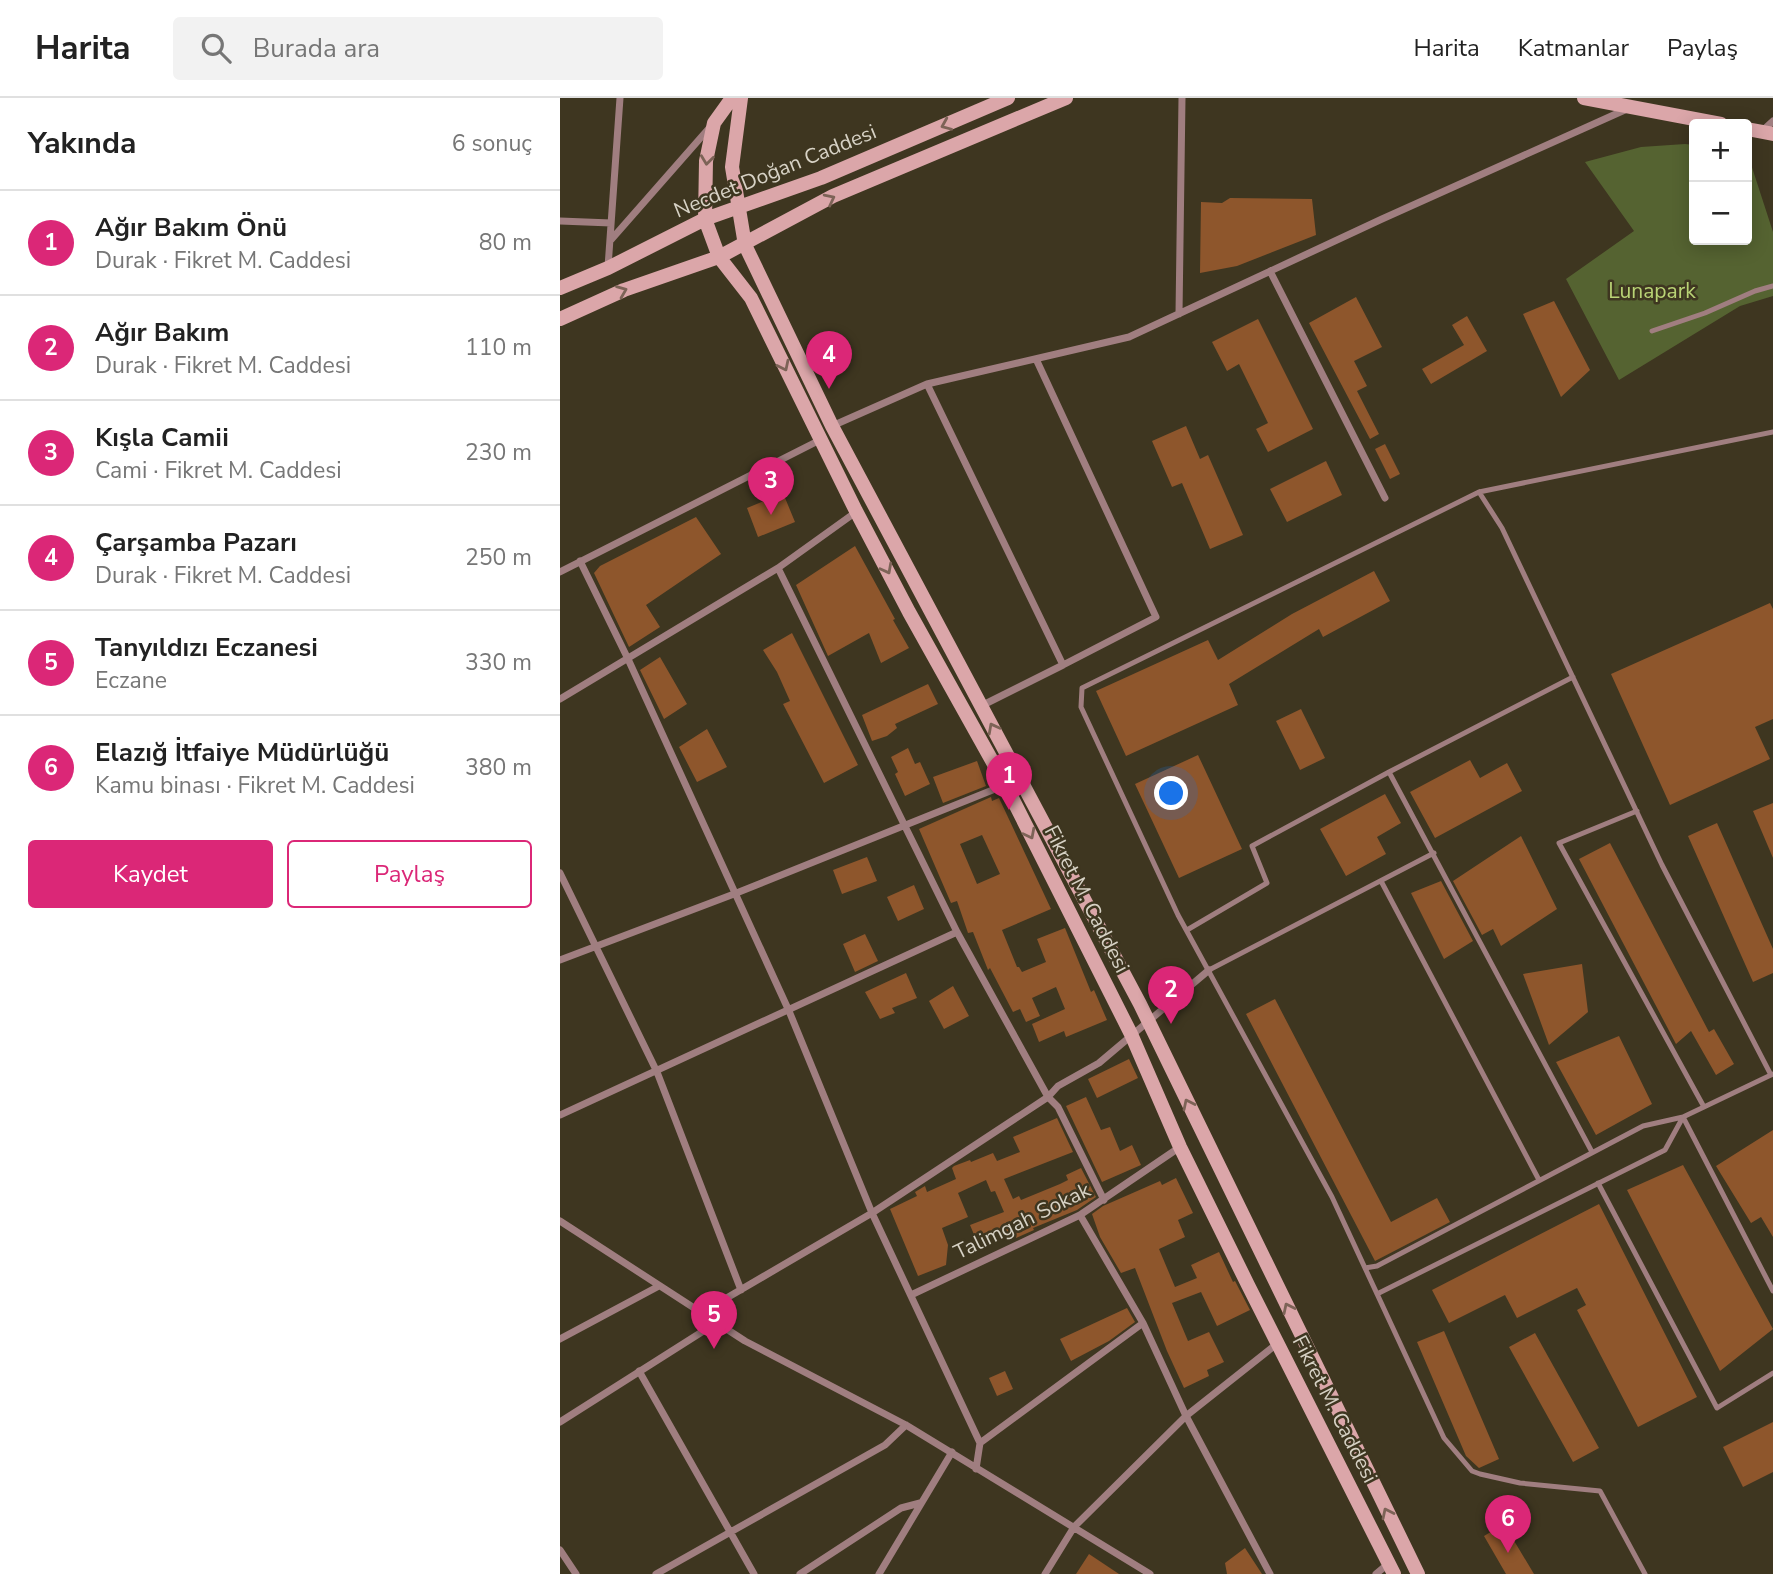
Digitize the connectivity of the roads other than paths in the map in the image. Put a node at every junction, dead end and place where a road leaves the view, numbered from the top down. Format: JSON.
{"nodes":[{"id":1,"x":620,"y":98,"type":"edge"},
{"id":2,"x":732,"y":98,"type":"edge"},
{"id":3,"x":741,"y":98,"type":"edge"},
{"id":4,"x":1009,"y":98,"type":"edge"},
{"id":5,"x":1066,"y":98,"type":"edge"},
{"id":6,"x":1182,"y":98,"type":"edge"},
{"id":7,"x":1584,"y":98,"type":"edge"},
{"id":8,"x":1631,"y":107,"type":"junction"},
{"id":9,"x":1695,"y":119,"type":"edge"},
{"id":10,"x":1773,"y":121,"type":"edge"},
{"id":11,"x":714,"y":123,"type":"junction"},
{"id":12,"x":1760,"y":132,"type":"edge"},
{"id":13,"x":738,"y":206,"type":"junction"},
{"id":14,"x":705,"y":219,"type":"junction"},
{"id":15,"x":560,"y":222,"type":"edge"},
{"id":16,"x":611,"y":223,"type":"junction"},
{"id":17,"x":610,"y":241,"type":"junction"},
{"id":18,"x":745,"y":245,"type":"junction"},
{"id":19,"x":719,"y":257,"type":"junction"},
{"id":20,"x":607,"y":268,"type":"junction"},
{"id":21,"x":1270,"y":271,"type":"junction"},
{"id":22,"x":1773,"y":286,"type":"edge"},
{"id":23,"x":560,"y":288,"type":"edge"},
{"id":24,"x":1179,"y":314,"type":"junction"},
{"id":25,"x":560,"y":319,"type":"edge"},
{"id":26,"x":1652,"y":331,"type":"dead end"},
{"id":27,"x":1036,"y":359,"type":"junction"},
{"id":28,"x":927,"y":384,"type":"junction"},
{"id":29,"x":832,"y":426,"type":"junction"},
{"id":30,"x":1773,"y":432,"type":"edge"},
{"id":31,"x":820,"y":440,"type":"junction"},
{"id":32,"x":1479,"y":492,"type":"junction"},
{"id":33,"x":1385,"y":498,"type":"dead end"},
{"id":34,"x":856,"y":512,"type":"junction"},
{"id":35,"x":580,"y":561,"type":"junction"},
{"id":36,"x":778,"y":568,"type":"junction"},
{"id":37,"x":560,"y":572,"type":"edge"},
{"id":38,"x":628,"y":659,"type":"junction"},
{"id":39,"x":1063,"y":665,"type":"junction"},
{"id":40,"x":1573,"y":677,"type":"junction"},
{"id":41,"x":560,"y":699,"type":"edge"},
{"id":42,"x":981,"y":706,"type":"junction"},
{"id":43,"x":1389,"y":772,"type":"junction"},
{"id":44,"x":1005,"y":784,"type":"junction"},
{"id":45,"x":1637,"y":811,"type":"junction"},
{"id":46,"x":905,"y":824,"type":"junction"},
{"id":47,"x":1434,"y":853,"type":"junction"},
{"id":48,"x":560,"y":873,"type":"edge"},
{"id":49,"x":1381,"y":881,"type":"junction"},
{"id":50,"x":734,"y":894,"type":"junction"},
{"id":51,"x":1187,"y":930,"type":"junction"},
{"id":52,"x":957,"y":932,"type":"junction"},
{"id":53,"x":596,"y":946,"type":"junction"},
{"id":54,"x":560,"y":960,"type":"edge"},
{"id":55,"x":1209,"y":970,"type":"junction"},
{"id":56,"x":789,"y":1011,"type":"junction"},
{"id":57,"x":1147,"y":1020,"type":"junction"},
{"id":58,"x":1131,"y":1034,"type":"junction"},
{"id":59,"x":657,"y":1072,"type":"junction"},
{"id":60,"x":1772,"y":1074,"type":"edge"},
{"id":61,"x":1048,"y":1097,"type":"junction"},
{"id":62,"x":1703,"y":1107,"type":"junction"},
{"id":63,"x":560,"y":1115,"type":"edge"},
{"id":64,"x":1683,"y":1117,"type":"junction"},
{"id":65,"x":1180,"y":1147,"type":"junction"},
{"id":66,"x":1592,"y":1152,"type":"junction"},
{"id":67,"x":1539,"y":1180,"type":"junction"},
{"id":68,"x":1598,"y":1183,"type":"junction"},
{"id":69,"x":1104,"y":1200,"type":"junction"},
{"id":70,"x":872,"y":1213,"type":"junction"},
{"id":71,"x":1080,"y":1215,"type":"junction"},
{"id":72,"x":560,"y":1221,"type":"edge"},
{"id":73,"x":1365,"y":1268,"type":"junction"},
{"id":74,"x":659,"y":1286,"type":"junction"},
{"id":75,"x":741,"y":1290,"type":"junction"},
{"id":76,"x":1773,"y":1291,"type":"edge"},
{"id":77,"x":1377,"y":1294,"type":"junction"},
{"id":78,"x":911,"y":1295,"type":"junction"},
{"id":79,"x":701,"y":1313,"type":"junction"},
{"id":80,"x":716,"y":1323,"type":"junction"},
{"id":81,"x":1143,"y":1323,"type":"junction"},
{"id":82,"x":560,"y":1339,"type":"edge"},
{"id":83,"x":1278,"y":1343,"type":"junction"},
{"id":84,"x":639,"y":1371,"type":"junction"},
{"id":85,"x":1773,"y":1373,"type":"edge"},
{"id":86,"x":1186,"y":1416,"type":"junction"},
{"id":87,"x":560,"y":1422,"type":"edge"},
{"id":88,"x":906,"y":1425,"type":"junction"},
{"id":89,"x":980,"y":1443,"type":"junction"},
{"id":90,"x":952,"y":1452,"type":"junction"},
{"id":91,"x":975,"y":1469,"type":"junction"},
{"id":92,"x":920,"y":1503,"type":"junction"},
{"id":93,"x":1074,"y":1527,"type":"junction"},
{"id":94,"x":730,"y":1532,"type":"junction"},
{"id":95,"x":560,"y":1550,"type":"edge"},
{"id":96,"x":1391,"y":1569,"type":"edge"},
{"id":97,"x":576,"y":1574,"type":"edge"},
{"id":98,"x":656,"y":1574,"type":"edge"},
{"id":99,"x":754,"y":1574,"type":"edge"},
{"id":100,"x":800,"y":1574,"type":"edge"},
{"id":101,"x":879,"y":1574,"type":"edge"},
{"id":102,"x":1045,"y":1574,"type":"edge"},
{"id":103,"x":1150,"y":1574,"type":"edge"},
{"id":104,"x":1270,"y":1574,"type":"edge"},
{"id":105,"x":1376,"y":1574,"type":"edge"},
{"id":106,"x":1418,"y":1574,"type":"edge"},
{"id":107,"x":1645,"y":1574,"type":"edge"}],
"edges":[{"from":1,"to":16,"type":"street"},
{"from":2,"to":11,"type":"main road","name":"Fikret M. Caddesi"},
{"from":3,"to":13,"type":"main road"},
{"from":4,"to":13,"type":"main road","name":"Necdet Doğan Caddesi","one_way":true},
{"from":18,"to":5,"type":"main road","one_way":true},
{"from":6,"to":24,"type":"street"},
{"from":7,"to":8,"type":"main road"},
{"from":8,"to":9,"type":"main road"},
{"from":8,"to":21,"type":"street"},
{"from":10,"to":12,"type":"street"},
{"from":11,"to":14,"type":"main road","name":"Fikret M. Caddesi","one_way":true},
{"from":11,"to":17,"type":"street"},
{"from":13,"to":14,"type":"main road","name":"Necdet Doğan Caddesi"},
{"from":13,"to":18,"type":"main road"},
{"from":14,"to":19,"type":"main road","name":"Fikret M. Caddesi"},
{"from":14,"to":20,"type":"main road","name":"Necdet Doğan Caddesi"},
{"from":15,"to":16,"type":"street"},
{"from":16,"to":17,"type":"street"},
{"from":17,"to":20,"type":"street"},
{"from":18,"to":19,"type":"main road"},
{"from":18,"to":29,"type":"main road"},
{"from":25,"to":19,"type":"main road","one_way":true},
{"from":19,"to":31,"type":"main road","name":"Fikret M. Caddesi","one_way":true},
{"from":20,"to":23,"type":"main road","name":"Necdet Doğan Caddesi"},
{"from":21,"to":24,"type":"street"},
{"from":21,"to":33,"type":"street"},
{"from":22,"to":26,"type":"lane"},
{"from":24,"to":27,"type":"street"},
{"from":27,"to":28,"type":"street"},
{"from":27,"to":39,"type":"street"},
{"from":28,"to":29,"type":"street"},
{"from":28,"to":39,"type":"street"},
{"from":29,"to":42,"type":"main road"},
{"from":30,"to":32,"type":"lane"},
{"from":31,"to":34,"type":"main road","name":"Fikret M. Caddesi"},
{"from":31,"to":35,"type":"street"},
{"from":32,"to":40,"type":"lane"},
{"from":32,"to":51,"type":"lane"},
{"from":34,"to":36,"type":"street"},
{"from":34,"to":44,"type":"main road","name":"Fikret M. Caddesi","one_way":true},
{"from":35,"to":37,"type":"street"},
{"from":35,"to":38,"type":"street"},
{"from":36,"to":38,"type":"street"},
{"from":36,"to":46,"type":"street"},
{"from":38,"to":41,"type":"street"},
{"from":38,"to":50,"type":"street"},
{"from":39,"to":42,"type":"street"},
{"from":40,"to":43,"type":"lane"},
{"from":40,"to":45,"type":"lane"},
{"from":57,"to":42,"type":"main road","one_way":true},
{"from":43,"to":47,"type":"lane"},
{"from":43,"to":51,"type":"lane"},
{"from":44,"to":46,"type":"street"},
{"from":44,"to":58,"type":"main road","name":"Fikret M. Caddesi","one_way":true},
{"from":45,"to":60,"type":"lane"},
{"from":45,"to":62,"type":"lane"},
{"from":46,"to":50,"type":"street"},
{"from":46,"to":52,"type":"street"},
{"from":47,"to":49,"type":"lane"},
{"from":47,"to":66,"type":"lane"},
{"from":48,"to":53,"type":"street"},
{"from":49,"to":55,"type":"lane"},
{"from":49,"to":67,"type":"lane"},
{"from":50,"to":53,"type":"street"},
{"from":50,"to":56,"type":"street"},
{"from":51,"to":55,"type":"lane"},
{"from":52,"to":56,"type":"street"},
{"from":52,"to":61,"type":"street"},
{"from":53,"to":54,"type":"street"},
{"from":53,"to":59,"type":"street"},
{"from":55,"to":57,"type":"street"},
{"from":55,"to":73,"type":"lane"},
{"from":56,"to":59,"type":"street"},
{"from":56,"to":70,"type":"street"},
{"from":57,"to":58,"type":"street"},
{"from":106,"to":57,"type":"main road","one_way":true},
{"from":58,"to":61,"type":"street"},
{"from":58,"to":65,"type":"main road","name":"Fikret M. Caddesi"},
{"from":59,"to":63,"type":"street"},
{"from":59,"to":75,"type":"street"},
{"from":60,"to":62,"type":"lane"},
{"from":61,"to":69,"type":"street"},
{"from":61,"to":70,"type":"street"},
{"from":62,"to":64,"type":"lane"},
{"from":64,"to":66,"type":"lane"},
{"from":64,"to":68,"type":"lane"},
{"from":64,"to":76,"type":"lane"},
{"from":65,"to":69,"type":"street","name":"Talimgah Sokak"},
{"from":65,"to":83,"type":"main road","name":"Fikret M. Caddesi"},
{"from":66,"to":67,"type":"lane"},
{"from":67,"to":73,"type":"lane"},
{"from":68,"to":77,"type":"lane"},
{"from":68,"to":85,"type":"lane"},
{"from":69,"to":71,"type":"street","name":"Talimgah Sokak"},
{"from":70,"to":75,"type":"street"},
{"from":70,"to":78,"type":"street"},
{"from":71,"to":78,"type":"street","name":"Talimgah Sokak"},
{"from":71,"to":81,"type":"street"},
{"from":72,"to":74,"type":"street"},
{"from":73,"to":77,"type":"lane"},
{"from":74,"to":79,"type":"street"},
{"from":74,"to":82,"type":"street"},
{"from":75,"to":79,"type":"street"},
{"from":77,"to":107,"type":"lane"},
{"from":78,"to":89,"type":"street"},
{"from":79,"to":80,"type":"street"},
{"from":80,"to":84,"type":"street"},
{"from":80,"to":88,"type":"street"},
{"from":81,"to":86,"type":"street"},
{"from":81,"to":89,"type":"street"},
{"from":83,"to":86,"type":"street"},
{"from":83,"to":96,"type":"main road","name":"Fikret M. Caddesi"},
{"from":84,"to":87,"type":"street"},
{"from":84,"to":94,"type":"street"},
{"from":86,"to":93,"type":"street"},
{"from":86,"to":104,"type":"street"},
{"from":88,"to":90,"type":"street"},
{"from":88,"to":94,"type":"street"},
{"from":89,"to":91,"type":"street"},
{"from":90,"to":91,"type":"street"},
{"from":90,"to":92,"type":"street"},
{"from":91,"to":93,"type":"street"},
{"from":92,"to":100,"type":"street"},
{"from":92,"to":101,"type":"street"},
{"from":93,"to":102,"type":"street"},
{"from":93,"to":103,"type":"street"},
{"from":94,"to":98,"type":"street"},
{"from":94,"to":99,"type":"street"},
{"from":95,"to":97,"type":"street"},
{"from":96,"to":105,"type":"street"}]}
